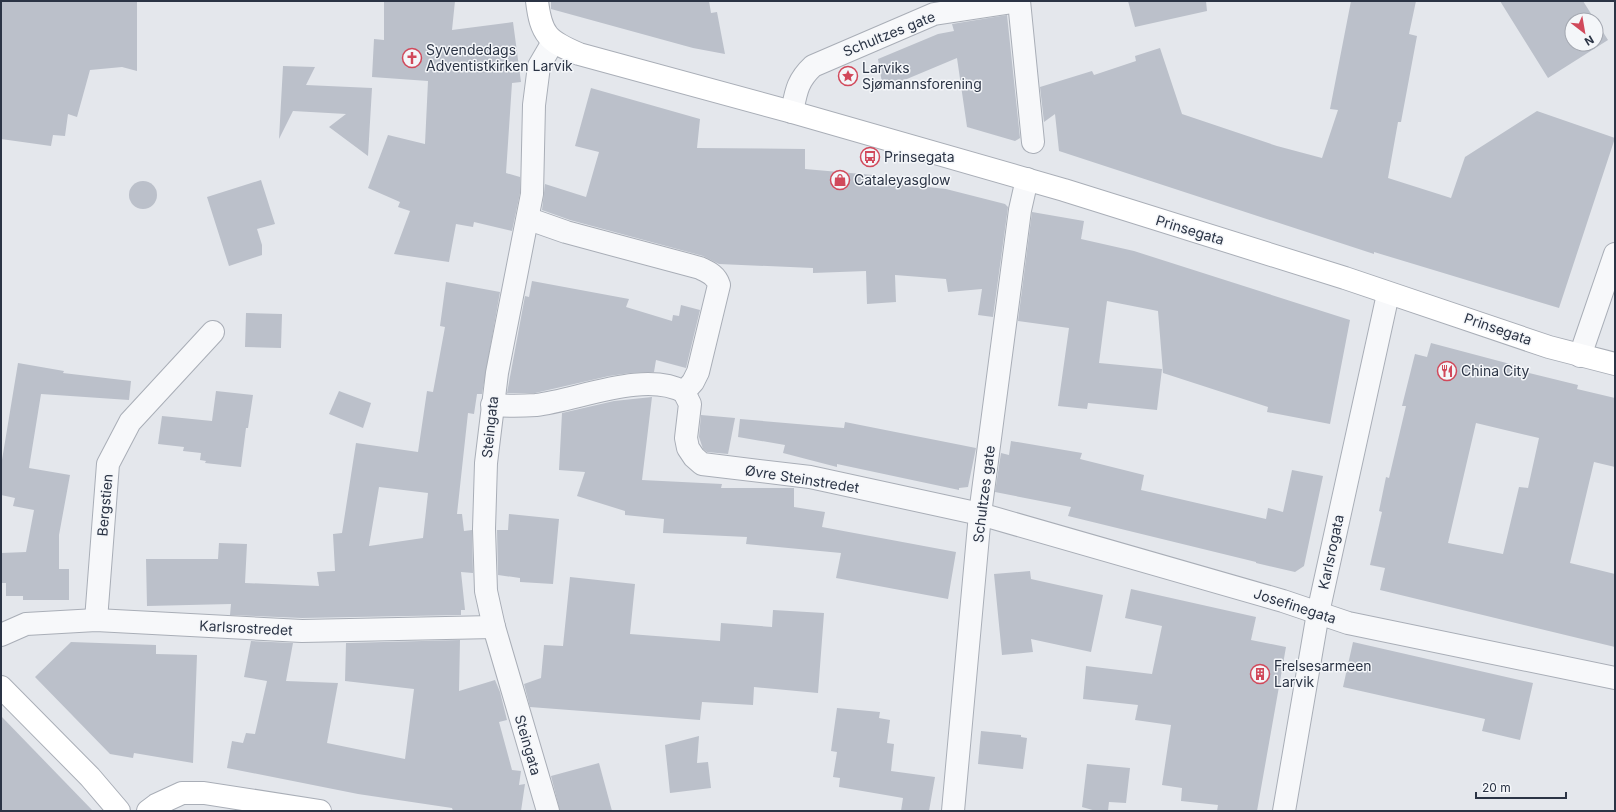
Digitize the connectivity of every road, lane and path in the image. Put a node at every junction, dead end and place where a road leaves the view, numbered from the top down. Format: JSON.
{"nodes":[{"id":1,"x":537,"y":1,"type":"edge"},
{"id":2,"x":1018,"y":1,"type":"edge"},
{"id":3,"x":553,"y":42,"type":"junction"},
{"id":4,"x":792,"y":112,"type":"junction"},
{"id":5,"x":1033,"y":142,"type":"dead end"},
{"id":6,"x":1027,"y":179,"type":"junction"},
{"id":7,"x":529,"y":218,"type":"junction"},
{"id":8,"x":1615,"y":254,"type":"edge"},
{"id":9,"x":1388,"y":294,"type":"junction"},
{"id":10,"x":213,"y":332,"type":"dead end"},
{"id":11,"x":1580,"y":356,"type":"junction"},
{"id":12,"x":1615,"y":364,"type":"edge"},
{"id":13,"x":684,"y":392,"type":"junction"},
{"id":14,"x":492,"y":405,"type":"junction"},
{"id":15,"x":980,"y":514,"type":"junction"},
{"id":16,"x":1318,"y":613,"type":"junction"},
{"id":17,"x":96,"y":620,"type":"junction"},
{"id":18,"x":494,"y":627,"type":"junction"},
{"id":19,"x":1,"y":635,"type":"edge"},
{"id":20,"x":1615,"y":678,"type":"edge"},
{"id":21,"x":1,"y":687,"type":"edge"},
{"id":22,"x":119,"y":811,"type":"edge"},
{"id":23,"x":148,"y":811,"type":"edge"},
{"id":24,"x":320,"y":811,"type":"edge"},
{"id":25,"x":548,"y":811,"type":"edge"},
{"id":26,"x":952,"y":811,"type":"edge"},
{"id":27,"x":1284,"y":811,"type":"edge"}],
"edges":[{"from":1,"to":3,"type":"main road"},
{"from":2,"to":4,"type":"street","name":"Schultzes gate"},
{"from":2,"to":5,"type":"street","name":"Schultzes gate"},
{"from":3,"to":4,"type":"main road","name":"Prinsegata"},
{"from":3,"to":7,"type":"street","name":"Steingata"},
{"from":4,"to":6,"type":"main road","name":"Prinsegata"},
{"from":6,"to":9,"type":"main road","name":"Prinsegata"},
{"from":6,"to":15,"type":"street","name":"Schultzes gate"},
{"from":7,"to":13,"type":"street"},
{"from":7,"to":14,"type":"street","name":"Steingata"},
{"from":8,"to":11,"type":"street"},
{"from":9,"to":11,"type":"main road","name":"Prinsegata"},
{"from":9,"to":16,"type":"street","name":"Karlsrogata"},
{"from":10,"to":17,"type":"street","name":"Bergstien"},
{"from":11,"to":12,"type":"main road","name":"Prinsegata"},
{"from":13,"to":14,"type":"street"},
{"from":13,"to":15,"type":"street","name":"Øvre Steinstredet"},
{"from":14,"to":18,"type":"street","name":"Steingata"},
{"from":15,"to":16,"type":"street","name":"Josefinegata"},
{"from":15,"to":26,"type":"street","name":"Schultzes gate"},
{"from":16,"to":20,"type":"street","name":"Josefinegata"},
{"from":16,"to":27,"type":"street","name":"Karlsrogata"},
{"from":17,"to":18,"type":"street","name":"Karlsrostredet"},
{"from":17,"to":19,"type":"street","name":"Karlsrostredet"},
{"from":18,"to":25,"type":"street","name":"Steingata"},
{"from":21,"to":22,"type":"main road"},
{"from":23,"to":24,"type":"main road"}]}
